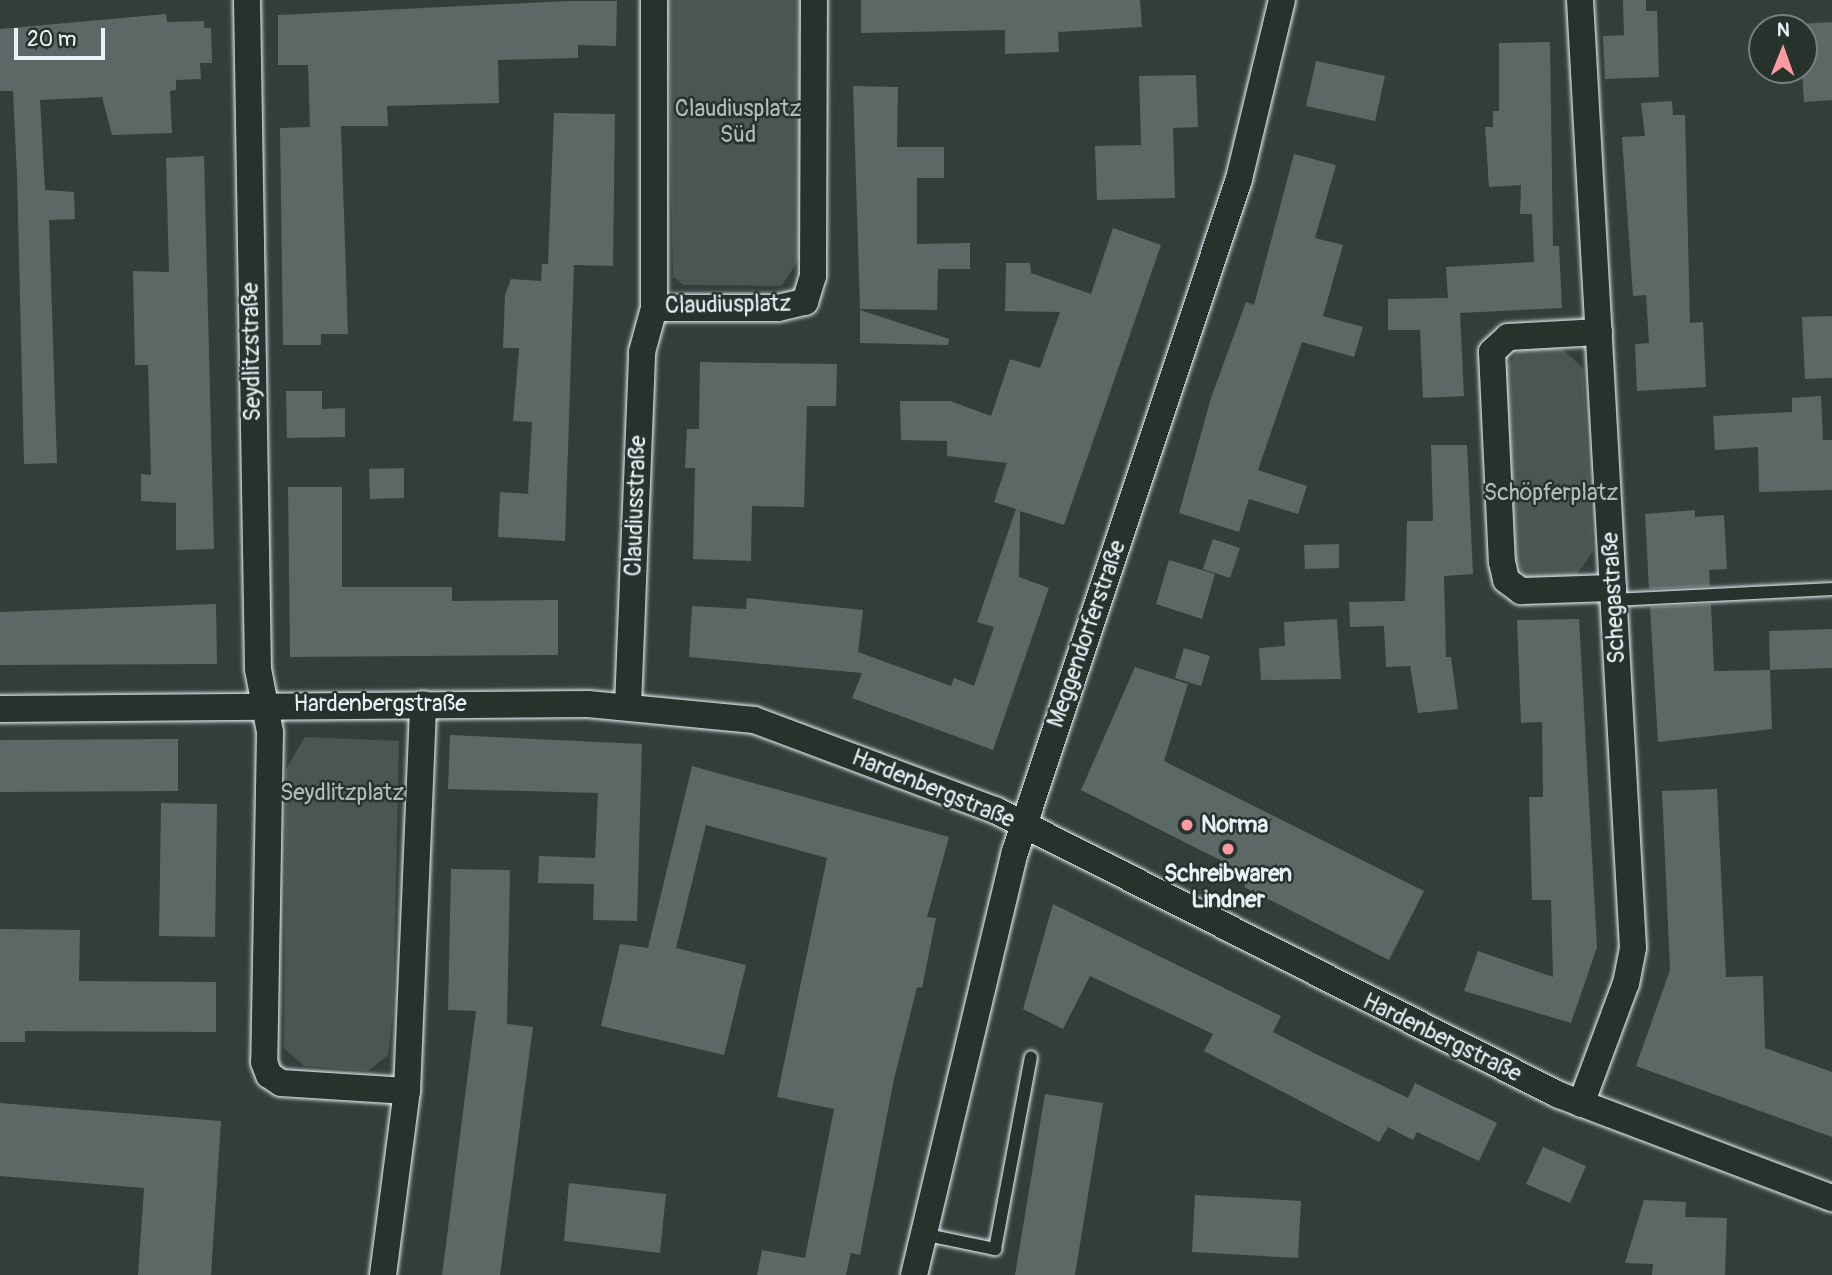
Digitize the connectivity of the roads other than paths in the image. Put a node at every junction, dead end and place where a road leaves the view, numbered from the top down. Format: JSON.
{"nodes":[{"id":1,"x":247,"y":0,"type":"edge"},
{"id":2,"x":654,"y":0,"type":"edge"},
{"id":3,"x":814,"y":0,"type":"edge"},
{"id":4,"x":1282,"y":0,"type":"edge"},
{"id":5,"x":1580,"y":0,"type":"edge"},
{"id":6,"x":654,"y":308,"type":"junction"},
{"id":7,"x":1599,"y":332,"type":"junction"},
{"id":8,"x":1832,"y":589,"type":"edge"},
{"id":9,"x":1614,"y":594,"type":"junction"},
{"id":10,"x":263,"y":703,"type":"junction"},
{"id":11,"x":423,"y":704,"type":"junction"},
{"id":12,"x":628,"y":706,"type":"junction"},
{"id":13,"x":0,"y":709,"type":"edge"},
{"id":14,"x":1023,"y":826,"type":"junction"},
{"id":15,"x":1031,"y":1057,"type":"dead end"},
{"id":16,"x":407,"y":1091,"type":"junction"},
{"id":17,"x":1581,"y":1104,"type":"junction"},
{"id":18,"x":1832,"y":1198,"type":"edge"},
{"id":19,"x":922,"y":1234,"type":"junction"},
{"id":20,"x":383,"y":1275,"type":"edge"},
{"id":21,"x":914,"y":1275,"type":"edge"}],
"edges":[{"from":1,"to":10,"type":"street","name":"Seydlitzstraße"},
{"from":2,"to":6,"type":"street","name":"Claudiusplatz"},
{"from":3,"to":6,"type":"street","name":"Claudiusplatz"},
{"from":4,"to":14,"type":"street","name":"Meggendorferstraße"},
{"from":5,"to":7,"type":"street","name":"Schegastraße"},
{"from":6,"to":12,"type":"street","name":"Claudiusstraße"},
{"from":7,"to":9,"type":"street","name":"Schegastraße"},
{"from":7,"to":9,"type":"street"},
{"from":8,"to":9,"type":"lane"},
{"from":9,"to":17,"type":"street","name":"Schegastraße"},
{"from":10,"to":11,"type":"street","name":"Hardenbergstraße"},
{"from":10,"to":13,"type":"street","name":"Hardenbergstraße"},
{"from":10,"to":16,"type":"street"},
{"from":11,"to":12,"type":"street","name":"Hardenbergstraße"},
{"from":11,"to":16,"type":"street"},
{"from":12,"to":14,"type":"street","name":"Hardenbergstraße"},
{"from":14,"to":17,"type":"street","name":"Hardenbergstraße"},
{"from":14,"to":19,"type":"street","name":"Meggendorferstraße"},
{"from":15,"to":19,"type":"lane"},
{"from":16,"to":20,"type":"street"},
{"from":17,"to":18,"type":"street","name":"Hardenbergstraße"},
{"from":19,"to":21,"type":"street","name":"Meggendorferstraße"}]}
